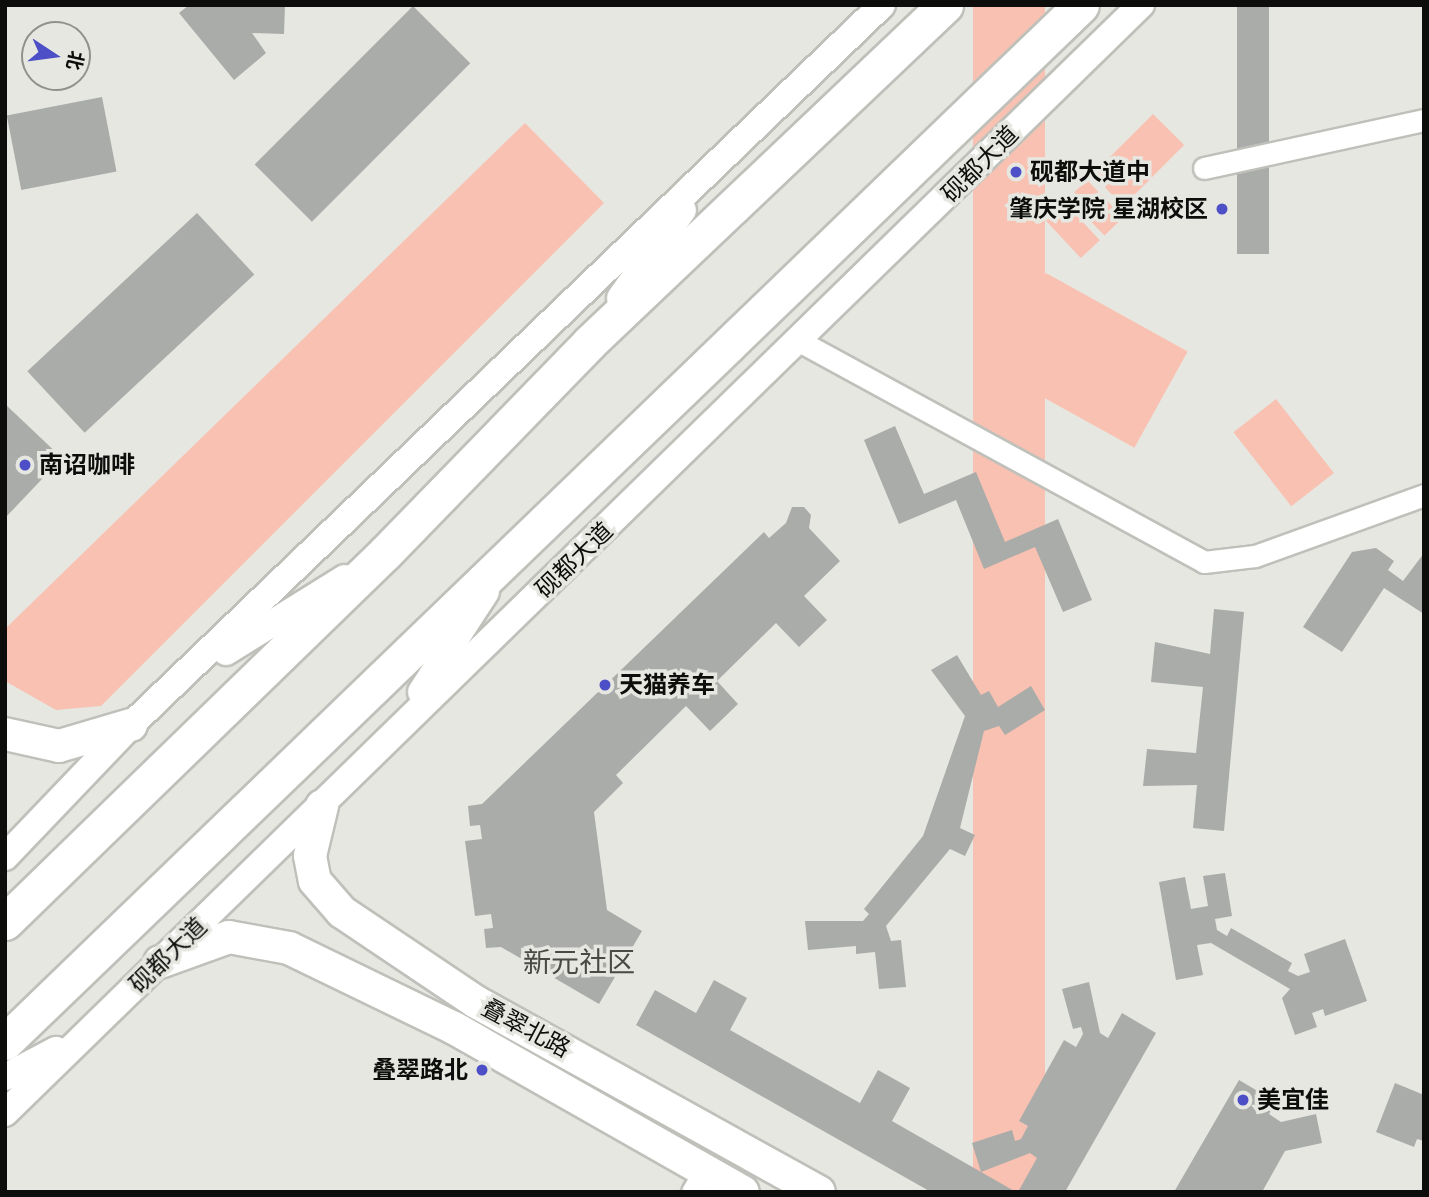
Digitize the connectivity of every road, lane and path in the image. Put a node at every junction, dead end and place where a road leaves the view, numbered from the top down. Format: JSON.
{"nodes":[{"id":1,"x":882,"y":5,"type":"edge"},
{"id":2,"x":945,"y":5,"type":"edge"},
{"id":3,"x":1081,"y":5,"type":"edge"},
{"id":4,"x":1141,"y":5,"type":"edge"},
{"id":5,"x":1424,"y":120,"type":"edge"},
{"id":6,"x":723,"y":154,"type":"junction"},
{"id":7,"x":1204,"y":168,"type":"dead end"},
{"id":8,"x":802,"y":342,"type":"junction"},
{"id":9,"x":589,"y":343,"type":"junction"},
{"id":10,"x":1424,"y":495,"type":"edge"},
{"id":11,"x":385,"y":553,"type":"junction"},
{"id":12,"x":506,"y":562,"type":"junction"},
{"id":13,"x":184,"y":679,"type":"junction"},
{"id":14,"x":131,"y":724,"type":"junction"},
{"id":15,"x":398,"y":729,"type":"junction"},
{"id":16,"x":5,"y":734,"type":"edge"},
{"id":17,"x":322,"y":806,"type":"junction"},
{"id":18,"x":5,"y":857,"type":"edge"},
{"id":19,"x":5,"y":922,"type":"edge"},
{"id":20,"x":386,"y":945,"type":"junction"},
{"id":21,"x":160,"y":962,"type":"junction"},
{"id":22,"x":352,"y":976,"type":"junction"},
{"id":23,"x":83,"y":1036,"type":"junction"},
{"id":24,"x":5,"y":1042,"type":"edge"},
{"id":25,"x":5,"y":1077,"type":"edge"},
{"id":26,"x":5,"y":1112,"type":"edge"},
{"id":27,"x":698,"y":1181,"type":"edge"},
{"id":28,"x":743,"y":1192,"type":"edge"},
{"id":29,"x":819,"y":1192,"type":"edge"}],
"edges":[{"from":1,"to":6,"type":"street"},
{"from":2,"to":9,"type":"main road"},
{"from":3,"to":12,"type":"main road","name":"砚都大道"},
{"from":4,"to":8,"type":"street","name":"砚都大道"},
{"from":5,"to":7,"type":"street"},
{"from":6,"to":9,"type":"street"},
{"from":6,"to":13,"type":"street"},
{"from":8,"to":10,"type":"street"},
{"from":8,"to":15,"type":"street","name":"砚都大道"},
{"from":9,"to":11,"type":"main road"},
{"from":11,"to":13,"type":"street"},
{"from":11,"to":19,"type":"main road"},
{"from":12,"to":15,"type":"street"},
{"from":12,"to":24,"type":"main road","name":"砚都大道"},
{"from":13,"to":14,"type":"street"},
{"from":14,"to":16,"type":"main road"},
{"from":14,"to":18,"type":"street"},
{"from":15,"to":17,"type":"street","name":"砚都大道"},
{"from":17,"to":20,"type":"main road","name":"叠翠北路"},
{"from":17,"to":21,"type":"street","name":"砚都大道"},
{"from":20,"to":22,"type":"main road"},
{"from":20,"to":29,"type":"main road","name":"叠翠北路"},
{"from":21,"to":22,"type":"main road","name":"叠翠北路"},
{"from":21,"to":23,"type":"street","name":"砚都大道"},
{"from":22,"to":27,"type":"main road","name":"叠翠北路"},
{"from":23,"to":25,"type":"street"},
{"from":23,"to":26,"type":"street","name":"砚都大道"},
{"from":27,"to":28,"type":"main road","name":"叠翠北路"}]}
